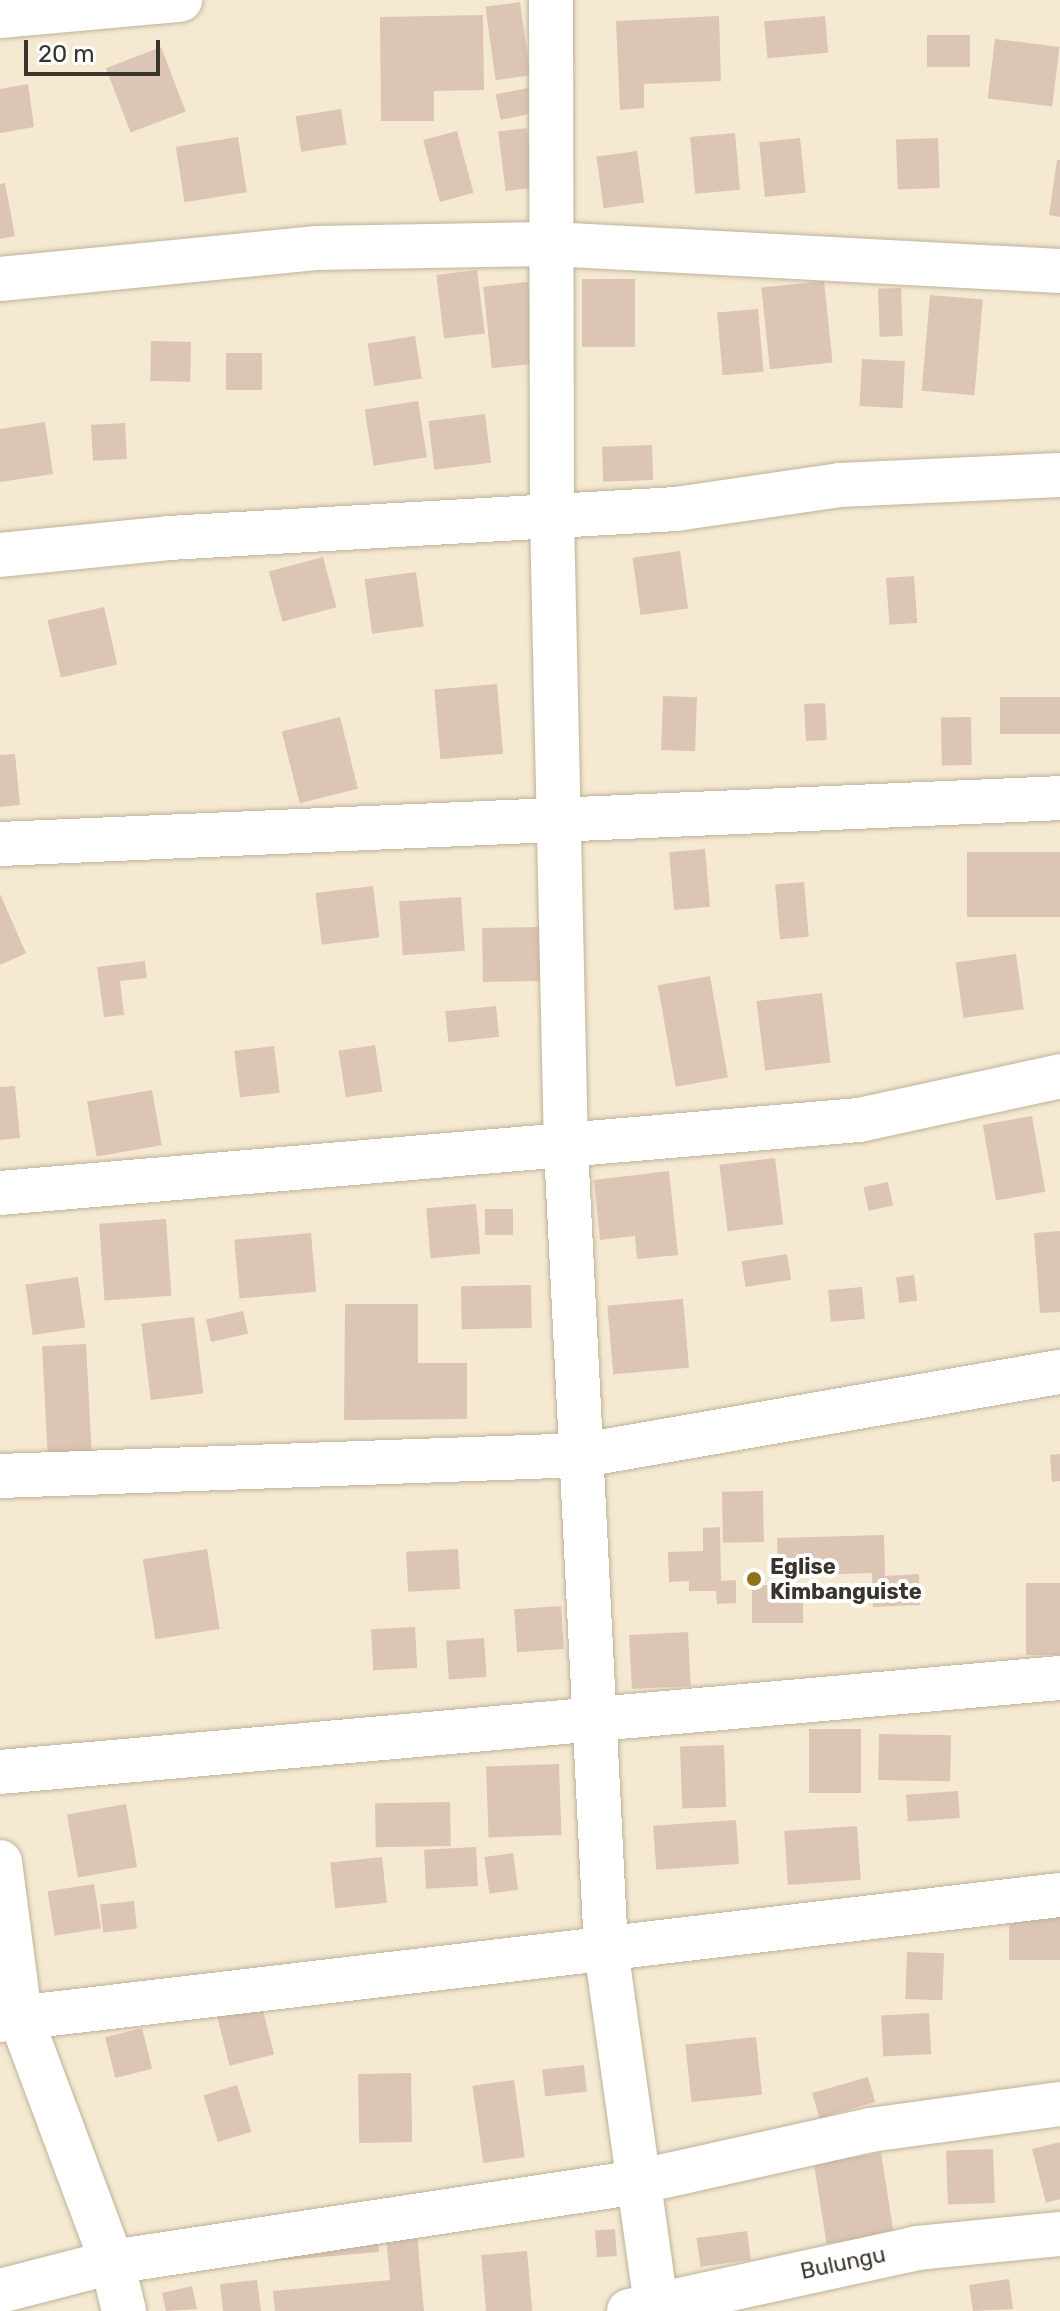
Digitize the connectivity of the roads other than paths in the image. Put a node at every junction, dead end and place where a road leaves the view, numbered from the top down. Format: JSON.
{"nodes":[{"id":1,"x":180,"y":0,"type":"edge"},
{"id":2,"x":551,"y":0,"type":"edge"},
{"id":3,"x":0,"y":16,"type":"edge"},
{"id":4,"x":551,"y":244,"type":"junction"},
{"id":5,"x":1060,"y":271,"type":"edge"},
{"id":6,"x":0,"y":279,"type":"edge"},
{"id":7,"x":1060,"y":475,"type":"edge"},
{"id":8,"x":552,"y":517,"type":"junction"},
{"id":9,"x":0,"y":555,"type":"edge"},
{"id":10,"x":1060,"y":798,"type":"edge"},
{"id":11,"x":558,"y":819,"type":"junction"},
{"id":12,"x":0,"y":844,"type":"edge"},
{"id":13,"x":1060,"y":1076,"type":"edge"},
{"id":14,"x":566,"y":1148,"type":"junction"},
{"id":15,"x":0,"y":1193,"type":"edge"},
{"id":16,"x":1060,"y":1372,"type":"edge"},
{"id":17,"x":583,"y":1455,"type":"junction"},
{"id":18,"x":0,"y":1476,"type":"edge"},
{"id":19,"x":1060,"y":1678,"type":"edge"},
{"id":20,"x":593,"y":1716,"type":"junction"},
{"id":21,"x":0,"y":1772,"type":"edge"},
{"id":22,"x":0,"y":1862,"type":"edge"},
{"id":23,"x":1060,"y":1895,"type":"edge"},
{"id":24,"x":606,"y":1949,"type":"junction"},
{"id":25,"x":10,"y":2018,"type":"edge"},
{"id":26,"x":1060,"y":2104,"type":"edge"},
{"id":27,"x":638,"y":2182,"type":"junction"},
{"id":28,"x":1060,"y":2234,"type":"edge"},
{"id":29,"x":112,"y":2262,"type":"junction"},
{"id":30,"x":0,"y":2291,"type":"edge"},
{"id":31,"x":642,"y":2307,"type":"edge"},
{"id":32,"x":124,"y":2311,"type":"edge"}],
"edges":[{"from":1,"to":3,"type":"street"},
{"from":2,"to":4,"type":"street"},
{"from":4,"to":5,"type":"street"},
{"from":4,"to":6,"type":"street"},
{"from":4,"to":8,"type":"street"},
{"from":7,"to":8,"type":"street"},
{"from":8,"to":9,"type":"street"},
{"from":8,"to":11,"type":"street"},
{"from":10,"to":11,"type":"street"},
{"from":11,"to":12,"type":"street"},
{"from":11,"to":14,"type":"street"},
{"from":13,"to":14,"type":"street"},
{"from":14,"to":15,"type":"street"},
{"from":14,"to":17,"type":"street"},
{"from":16,"to":17,"type":"street"},
{"from":17,"to":18,"type":"street"},
{"from":17,"to":20,"type":"street"},
{"from":19,"to":20,"type":"street"},
{"from":20,"to":21,"type":"street"},
{"from":20,"to":24,"type":"street"},
{"from":22,"to":25,"type":"street"},
{"from":23,"to":24,"type":"street"},
{"from":24,"to":25,"type":"street"},
{"from":24,"to":27,"type":"street"},
{"from":25,"to":29,"type":"street"},
{"from":26,"to":27,"type":"street"},
{"from":27,"to":29,"type":"street"},
{"from":27,"to":31,"type":"street"},
{"from":28,"to":31,"type":"street","name":"Bulungu"},
{"from":29,"to":30,"type":"street"},
{"from":29,"to":32,"type":"street"}]}
